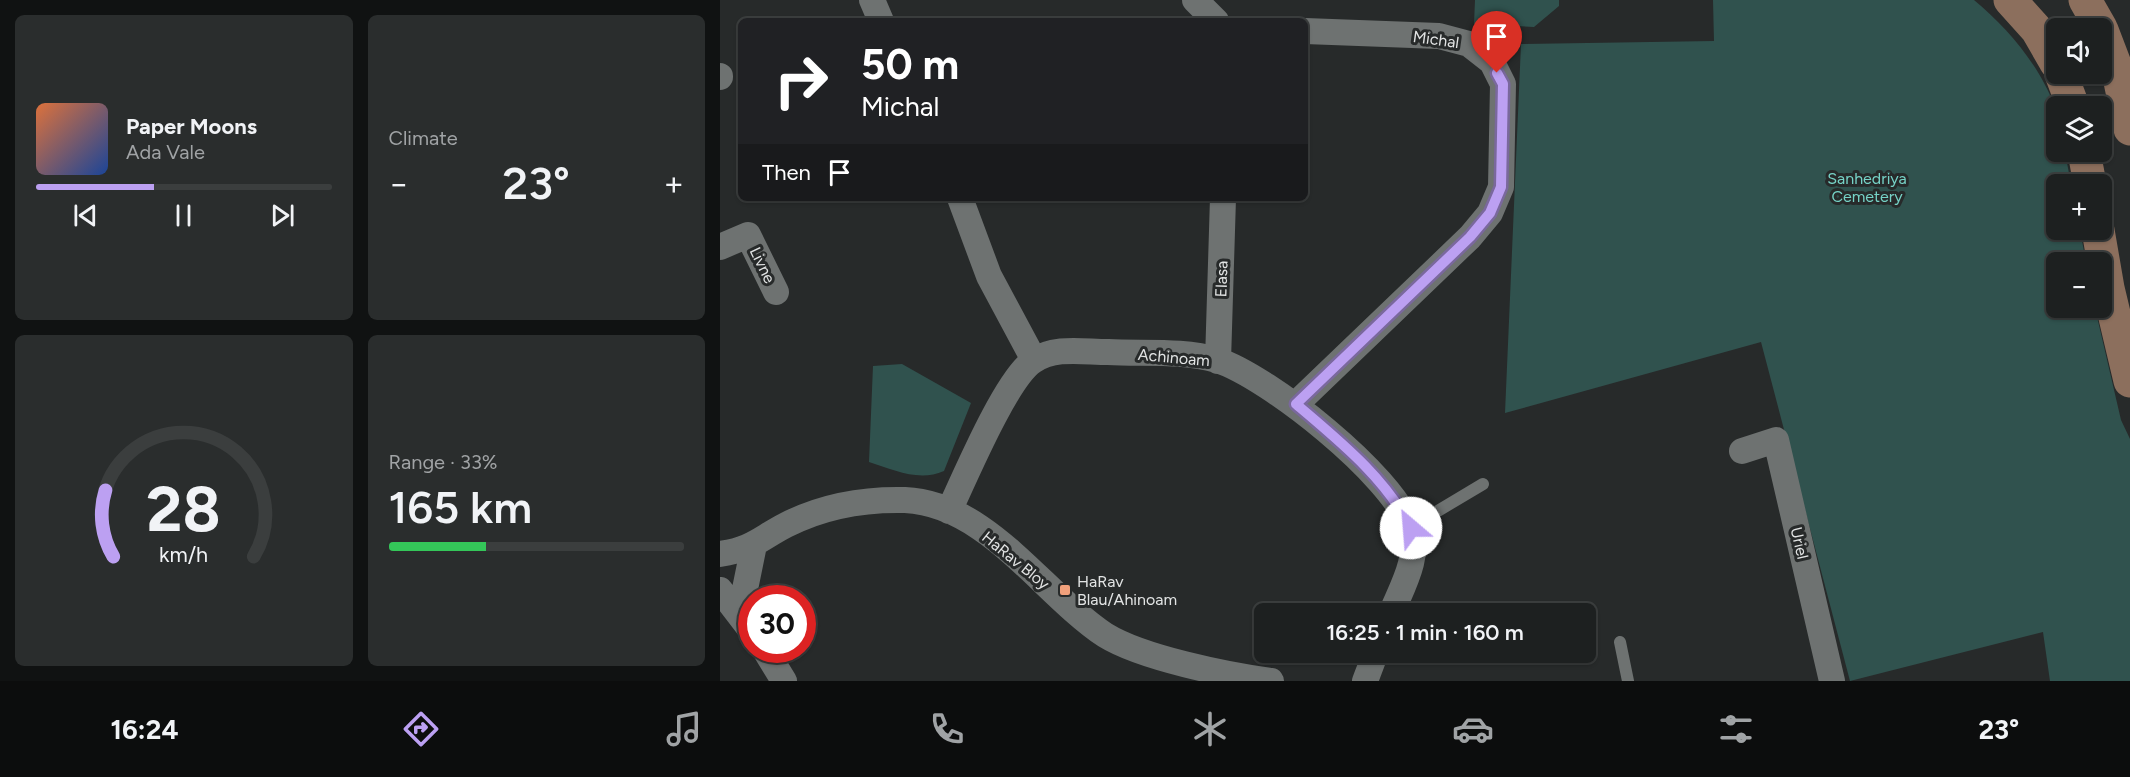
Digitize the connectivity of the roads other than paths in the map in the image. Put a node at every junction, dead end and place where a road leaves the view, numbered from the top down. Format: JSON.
{"nodes":[{"id":1,"x":872,"y":0,"type":"edge"},
{"id":2,"x":1195,"y":0,"type":"edge"},
{"id":3,"x":2010,"y":0,"type":"edge"},
{"id":4,"x":2085,"y":0,"type":"edge"},
{"id":5,"x":880,"y":18,"type":"edge"},
{"id":6,"x":1213,"y":18,"type":"edge"},
{"id":7,"x":2095,"y":18,"type":"edge"},
{"id":8,"x":1308,"y":31,"type":"edge"},
{"id":9,"x":2046,"y":46,"type":"edge"},
{"id":10,"x":2112,"y":57,"type":"edge"},
{"id":11,"x":2130,"y":129,"type":"edge"},
{"id":12,"x":961,"y":201,"type":"edge"},
{"id":13,"x":1224,"y":201,"type":"edge"},
{"id":14,"x":2100,"y":240,"type":"edge"},
{"id":15,"x":720,"y":247,"type":"edge"},
{"id":16,"x":776,"y":292,"type":"dead end"},
{"id":17,"x":1034,"y":360,"type":"junction"},
{"id":18,"x":1218,"y":361,"type":"junction"},
{"id":19,"x":2130,"y":381,"type":"edge"},
{"id":20,"x":1296,"y":404,"type":"junction"},
{"id":21,"x":1742,"y":451,"type":"dead end"},
{"id":22,"x":1483,"y":484,"type":"dead end"},
{"id":23,"x":949,"y":511,"type":"junction"},
{"id":24,"x":1411,"y":528,"type":"junction"},
{"id":25,"x":754,"y":545,"type":"junction"},
{"id":26,"x":720,"y":554,"type":"edge"},
{"id":27,"x":746,"y":585,"type":"edge"},
{"id":28,"x":720,"y":590,"type":"edge"},
{"id":29,"x":1395,"y":603,"type":"edge"},
{"id":30,"x":738,"y":613,"type":"edge"},
{"id":31,"x":1620,"y":642,"type":"dead end"},
{"id":32,"x":773,"y":663,"type":"edge"},
{"id":33,"x":1372,"y":663,"type":"edge"},
{"id":34,"x":784,"y":681,"type":"edge"},
{"id":35,"x":1271,"y":681,"type":"edge"},
{"id":36,"x":1365,"y":681,"type":"edge"},
{"id":37,"x":1628,"y":681,"type":"edge"},
{"id":38,"x":1832,"y":681,"type":"edge"}],
"edges":[{"from":1,"to":5,"type":"street"},
{"from":2,"to":6,"type":"street"},
{"from":3,"to":9,"type":"street"},
{"from":4,"to":7,"type":"street"},
{"from":8,"to":20,"type":"street","name":"Michal"},
{"from":10,"to":11,"type":"street"},
{"from":12,"to":17,"type":"street"},
{"from":13,"to":18,"type":"street","name":"Elasa"},
{"from":14,"to":19,"type":"street"},
{"from":15,"to":16,"type":"street","name":"Livne"},
{"from":17,"to":18,"type":"street","name":"Achinoam"},
{"from":17,"to":23,"type":"street","name":"Achinoam"},
{"from":18,"to":20,"type":"street","name":"Achinoam"},
{"from":20,"to":24,"type":"street","name":"Achinoam"},
{"from":21,"to":38,"type":"street","name":"Uriel"},
{"from":22,"to":24,"type":"lane"},
{"from":23,"to":25,"type":"street","name":"HaRav Bloy"},
{"from":23,"to":35,"type":"street","name":"HaRav Bloy"},
{"from":24,"to":29,"type":"street","name":"Achinoam"},
{"from":25,"to":26,"type":"street","name":"HaRav Bloy"},
{"from":25,"to":27,"type":"street"},
{"from":28,"to":30,"type":"street"},
{"from":31,"to":37,"type":"lane"},
{"from":32,"to":34,"type":"street"},
{"from":33,"to":36,"type":"street"}]}
